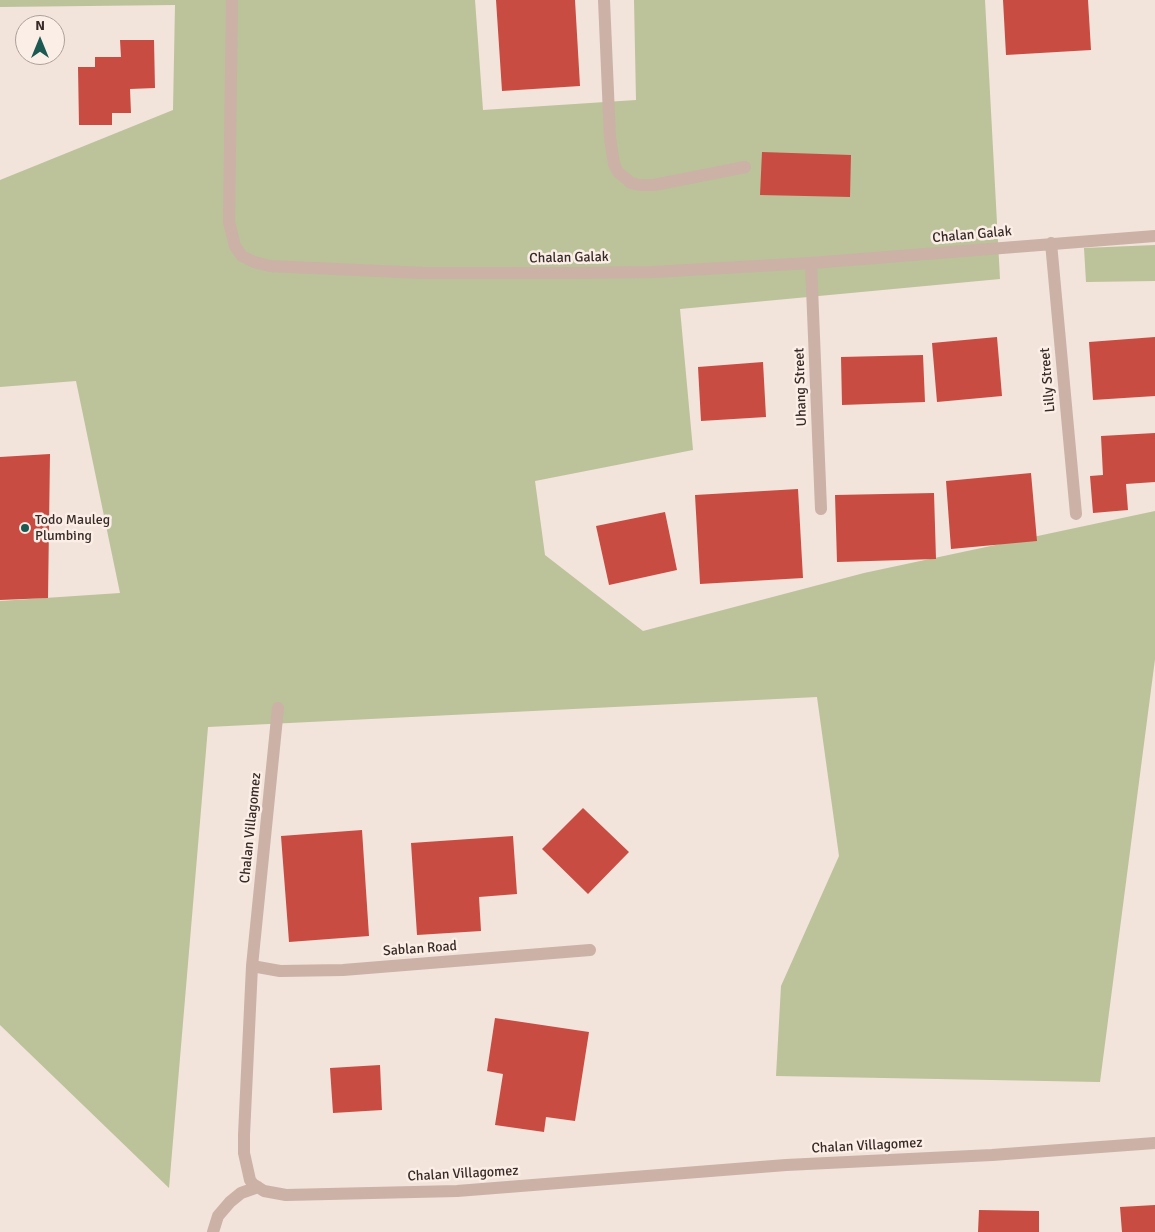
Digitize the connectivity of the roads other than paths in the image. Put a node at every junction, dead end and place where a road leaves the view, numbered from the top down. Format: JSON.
{"nodes":[{"id":1,"x":232,"y":0,"type":"edge"},
{"id":2,"x":604,"y":0,"type":"edge"},
{"id":3,"x":745,"y":168,"type":"dead end"},
{"id":4,"x":1155,"y":236,"type":"edge"},
{"id":5,"x":1051,"y":244,"type":"junction"},
{"id":6,"x":811,"y":263,"type":"junction"},
{"id":7,"x":821,"y":509,"type":"dead end"},
{"id":8,"x":1076,"y":514,"type":"dead end"},
{"id":9,"x":278,"y":708,"type":"dead end"},
{"id":10,"x":590,"y":950,"type":"dead end"},
{"id":11,"x":252,"y":966,"type":"junction"},
{"id":12,"x":1155,"y":1143,"type":"edge"},
{"id":13,"x":258,"y":1188,"type":"junction"},
{"id":14,"x":213,"y":1232,"type":"edge"}],
"edges":[{"from":1,"to":6,"type":"street","name":"Chalan Galak"},
{"from":2,"to":3,"type":"street"},
{"from":4,"to":5,"type":"street","name":"Chalan Galak"},
{"from":5,"to":6,"type":"street","name":"Chalan Galak"},
{"from":5,"to":8,"type":"street","name":"Lilly Street"},
{"from":6,"to":7,"type":"street","name":"Uhang Street"},
{"from":9,"to":11,"type":"street","name":"Chalan Villagomez"},
{"from":10,"to":11,"type":"street","name":"Sablan Road"},
{"from":11,"to":13,"type":"street","name":"Chalan Villagomez"},
{"from":12,"to":13,"type":"street","name":"Chalan Villagomez"},
{"from":13,"to":14,"type":"street"}]}
